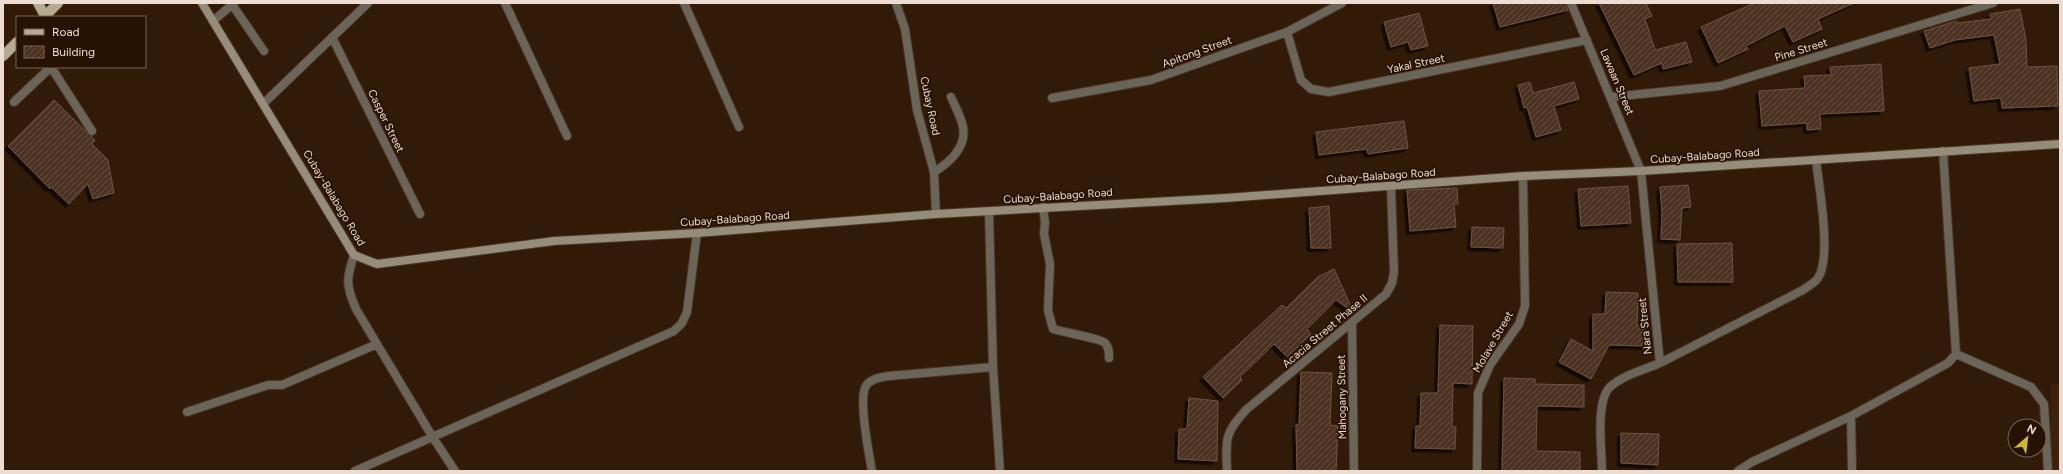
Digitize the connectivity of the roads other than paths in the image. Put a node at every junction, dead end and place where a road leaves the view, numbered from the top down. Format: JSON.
{"nodes":[{"id":1,"x":38,"y":3,"type":"edge"},
{"id":2,"x":58,"y":3,"type":"edge"},
{"id":3,"x":202,"y":3,"type":"edge"},
{"id":4,"x":368,"y":3,"type":"edge"},
{"id":5,"x":505,"y":3,"type":"edge"},
{"id":6,"x":684,"y":3,"type":"edge"},
{"id":7,"x":896,"y":3,"type":"edge"},
{"id":8,"x":1342,"y":3,"type":"edge"},
{"id":9,"x":1571,"y":3,"type":"edge"},
{"id":10,"x":1993,"y":3,"type":"edge"},
{"id":11,"x":232,"y":4,"type":"edge"},
{"id":12,"x":44,"y":16,"type":"edge"},
{"id":13,"x":213,"y":21,"type":"junction"},
{"id":14,"x":1287,"y":32,"type":"junction"},
{"id":15,"x":332,"y":37,"type":"junction"},
{"id":16,"x":1587,"y":40,"type":"junction"},
{"id":17,"x":16,"y":43,"type":"edge"},
{"id":18,"x":264,"y":51,"type":"dead end"},
{"id":19,"x":3,"y":56,"type":"edge"},
{"id":20,"x":50,"y":68,"type":"edge"},
{"id":21,"x":52,"y":68,"type":"edge"},
{"id":22,"x":951,"y":97,"type":"dead end"},
{"id":23,"x":1611,"y":97,"type":"junction"},
{"id":24,"x":1052,"y":98,"type":"dead end"},
{"id":25,"x":14,"y":102,"type":"dead end"},
{"id":26,"x":264,"y":103,"type":"junction"},
{"id":27,"x":739,"y":127,"type":"dead end"},
{"id":28,"x":92,"y":131,"type":"dead end"},
{"id":29,"x":567,"y":136,"type":"dead end"},
{"id":30,"x":2060,"y":144,"type":"edge"},
{"id":31,"x":1943,"y":151,"type":"junction"},
{"id":32,"x":1816,"y":160,"type":"junction"},
{"id":33,"x":1641,"y":171,"type":"junction"},
{"id":34,"x":934,"y":172,"type":"junction"},
{"id":35,"x":1523,"y":176,"type":"junction"},
{"id":36,"x":1391,"y":187,"type":"junction"},
{"id":37,"x":1042,"y":207,"type":"junction"},
{"id":38,"x":989,"y":212,"type":"junction"},
{"id":39,"x":420,"y":214,"type":"dead end"},
{"id":40,"x":936,"y":214,"type":"junction"},
{"id":41,"x":697,"y":233,"type":"junction"},
{"id":42,"x":354,"y":255,"type":"junction"},
{"id":43,"x":1352,"y":324,"type":"junction"},
{"id":44,"x":377,"y":344,"type":"junction"},
{"id":45,"x":1956,"y":354,"type":"junction"},
{"id":46,"x":1109,"y":358,"type":"dead end"},
{"id":47,"x":1660,"y":363,"type":"junction"},
{"id":48,"x":993,"y":367,"type":"junction"},
{"id":49,"x":187,"y":412,"type":"dead end"},
{"id":50,"x":1851,"y":416,"type":"junction"},
{"id":51,"x":432,"y":436,"type":"junction"},
{"id":52,"x":355,"y":471,"type":"edge"},
{"id":53,"x":455,"y":471,"type":"edge"},
{"id":54,"x":872,"y":471,"type":"edge"},
{"id":55,"x":1000,"y":471,"type":"edge"},
{"id":56,"x":1227,"y":471,"type":"edge"},
{"id":57,"x":1354,"y":471,"type":"edge"},
{"id":58,"x":1477,"y":471,"type":"edge"},
{"id":59,"x":1602,"y":471,"type":"edge"},
{"id":60,"x":1738,"y":471,"type":"edge"},
{"id":61,"x":1852,"y":471,"type":"edge"},
{"id":62,"x":2048,"y":471,"type":"edge"}],
"edges":[{"from":1,"to":12,"type":"main road"},
{"from":2,"to":12,"type":"main road"},
{"from":3,"to":13,"type":"main road","name":"Cubay-Balabago Road"},
{"from":4,"to":15,"type":"street"},
{"from":5,"to":29,"type":"street"},
{"from":6,"to":27,"type":"street"},
{"from":7,"to":34,"type":"street","name":"Cubay Road"},
{"from":8,"to":14,"type":"street","name":"Apitong Street"},
{"from":9,"to":16,"type":"street","name":"Lawaan Street"},
{"from":10,"to":23,"type":"street","name":"Pine Street"},
{"from":11,"to":13,"type":"street"},
{"from":11,"to":18,"type":"street"},
{"from":13,"to":26,"type":"main road","name":"Cubay-Balabago Road"},
{"from":14,"to":16,"type":"street","name":"Yakal Street"},
{"from":14,"to":24,"type":"street","name":"Apitong Street"},
{"from":15,"to":26,"type":"street"},
{"from":15,"to":39,"type":"street","name":"Casper Street"},
{"from":16,"to":23,"type":"street","name":"Lawaan Street"},
{"from":17,"to":19,"type":"main road"},
{"from":20,"to":25,"type":"street"},
{"from":21,"to":28,"type":"street"},
{"from":22,"to":34,"type":"street"},
{"from":23,"to":33,"type":"street","name":"Lawaan Street"},
{"from":26,"to":42,"type":"main road","name":"Cubay-Balabago Road"},
{"from":30,"to":31,"type":"main road","name":"Cubay-Balabago Road"},
{"from":31,"to":32,"type":"main road","name":"Cubay-Balabago Road"},
{"from":31,"to":45,"type":"street"},
{"from":32,"to":33,"type":"main road","name":"Cubay-Balabago Road"},
{"from":32,"to":47,"type":"street"},
{"from":33,"to":35,"type":"main road","name":"Cubay-Balabago Road"},
{"from":33,"to":47,"type":"street","name":"Nara Street"},
{"from":34,"to":40,"type":"street","name":"Cubay Road"},
{"from":35,"to":36,"type":"main road","name":"Cubay-Balabago Road"},
{"from":35,"to":58,"type":"street","name":"Molave Street"},
{"from":36,"to":37,"type":"main road","name":"Cubay-Balabago Road"},
{"from":36,"to":43,"type":"street","name":"Acacia Street Phase II"},
{"from":37,"to":38,"type":"main road","name":"Cubay-Balabago Road"},
{"from":37,"to":46,"type":"street"},
{"from":38,"to":40,"type":"main road","name":"Cubay-Balabago Road"},
{"from":38,"to":48,"type":"street"},
{"from":40,"to":41,"type":"main road","name":"Cubay-Balabago Road"},
{"from":41,"to":42,"type":"main road","name":"Cubay-Balabago Road"},
{"from":41,"to":51,"type":"street"},
{"from":42,"to":44,"type":"street"},
{"from":43,"to":56,"type":"street","name":"Acacia Street Phase II"},
{"from":43,"to":57,"type":"street","name":"Mahogany Street"},
{"from":44,"to":49,"type":"street"},
{"from":44,"to":51,"type":"street"},
{"from":45,"to":50,"type":"street"},
{"from":45,"to":62,"type":"street"},
{"from":47,"to":59,"type":"street","name":"Nara Street"},
{"from":48,"to":54,"type":"street"},
{"from":48,"to":55,"type":"street"},
{"from":50,"to":60,"type":"street"},
{"from":50,"to":61,"type":"street"},
{"from":51,"to":52,"type":"street"},
{"from":51,"to":53,"type":"street"}]}
